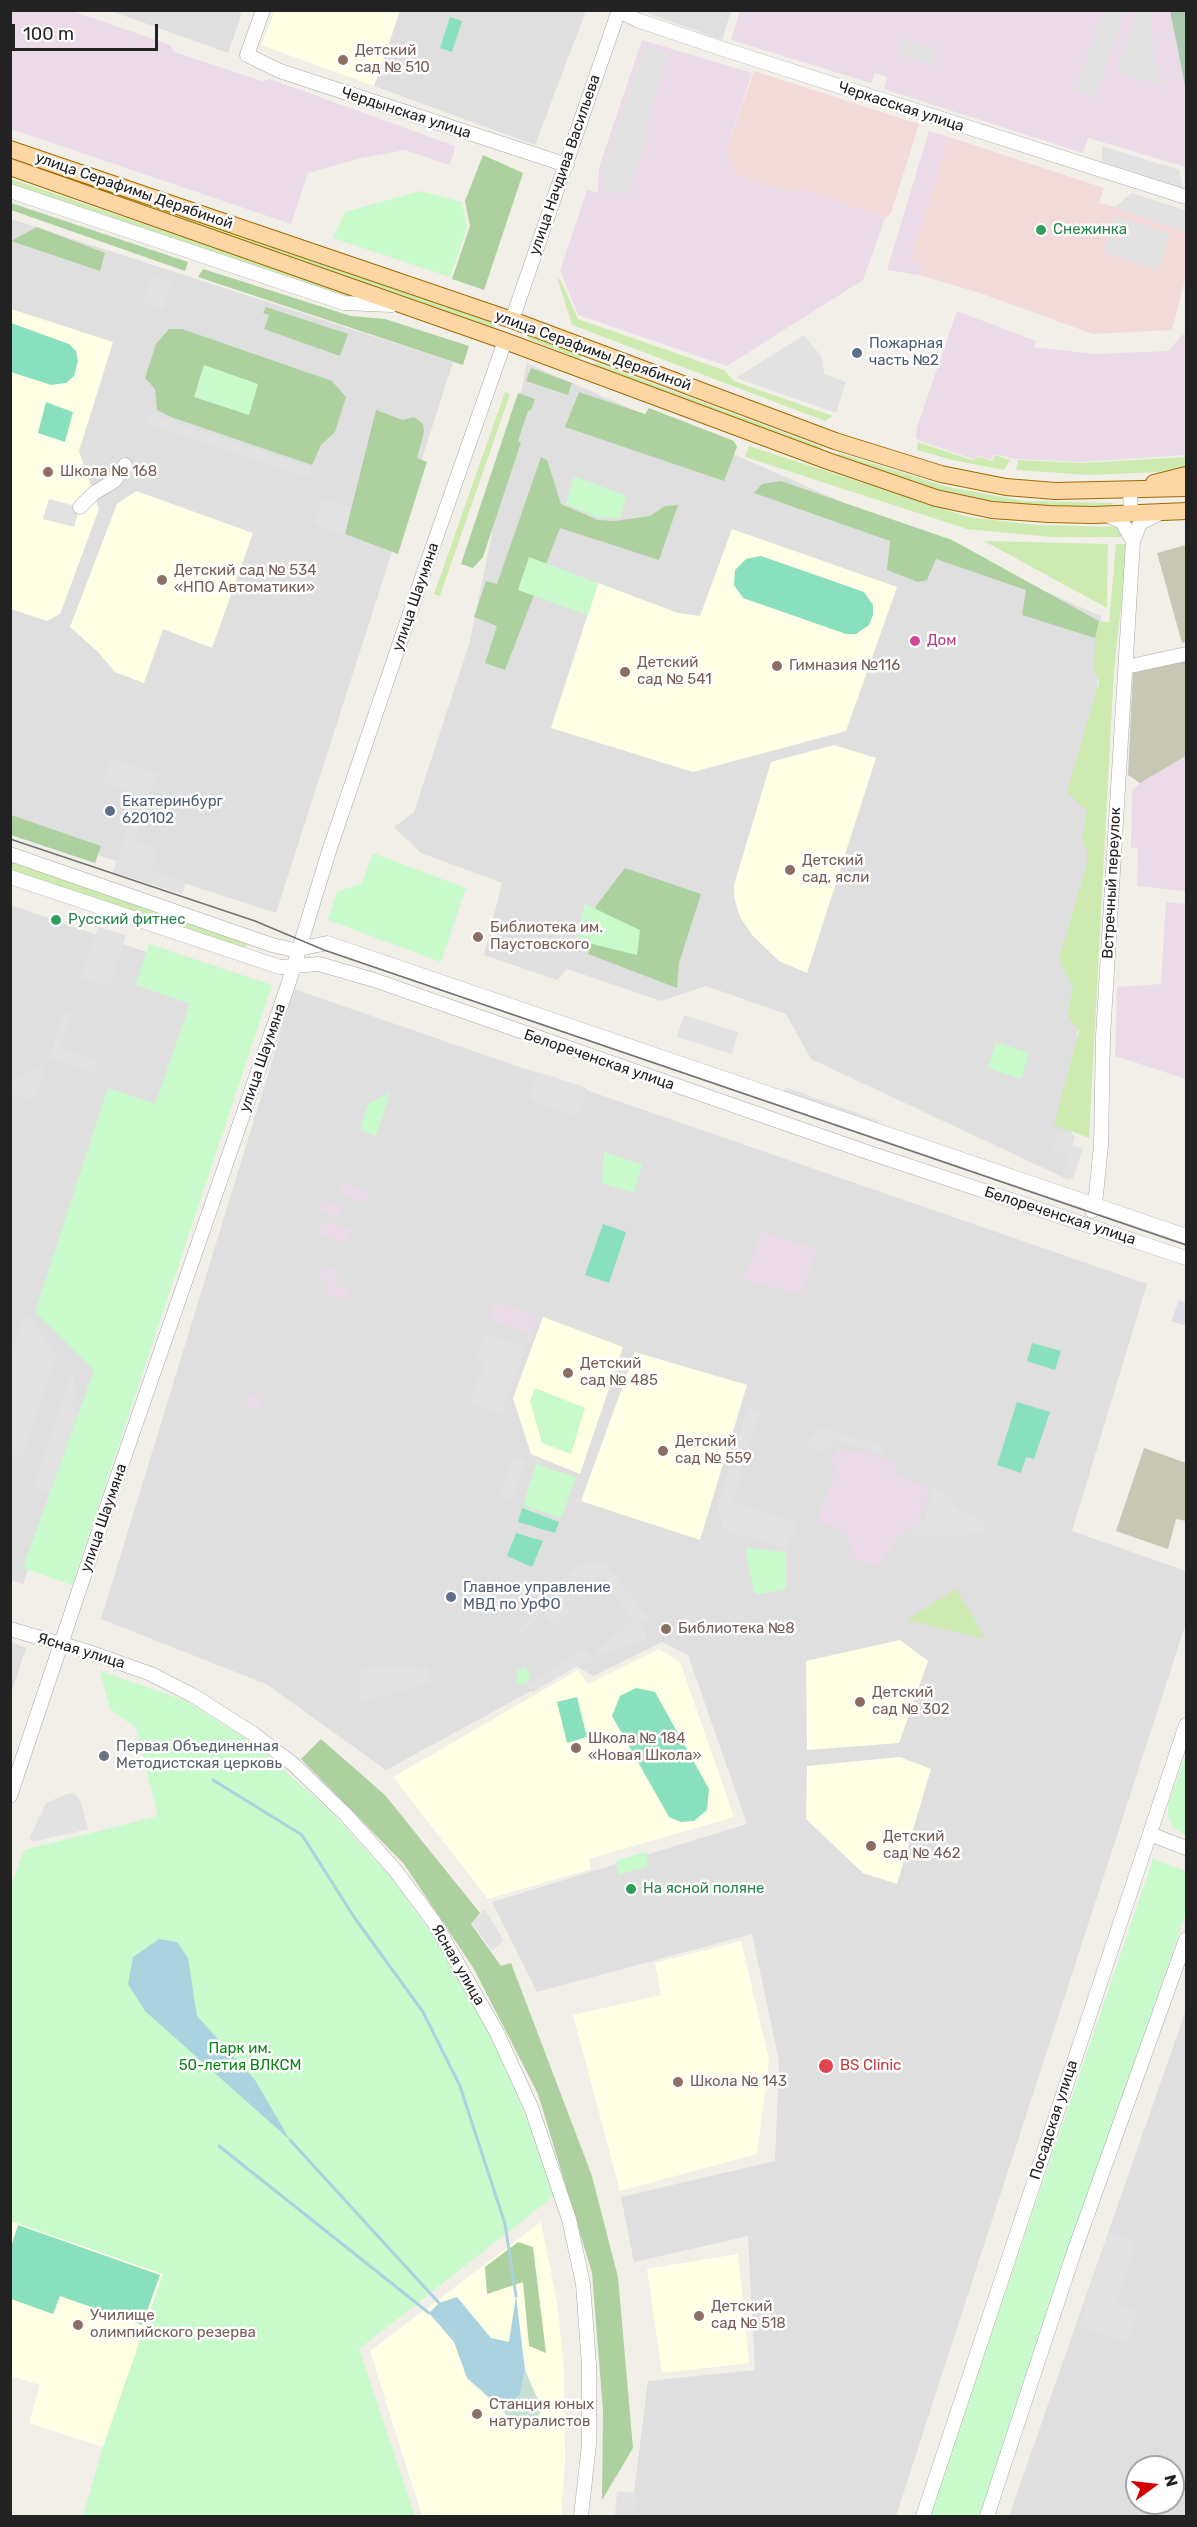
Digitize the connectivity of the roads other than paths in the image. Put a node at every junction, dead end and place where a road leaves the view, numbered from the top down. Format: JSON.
{"nodes":[{"id":1,"x":261,"y":11,"type":"edge"},
{"id":2,"x":619,"y":11,"type":"edge"},
{"id":3,"x":10,"y":149,"type":"edge"},
{"id":4,"x":567,"y":165,"type":"junction"},
{"id":5,"x":10,"y":167,"type":"edge"},
{"id":6,"x":10,"y":191,"type":"edge"},
{"id":7,"x":1186,"y":197,"type":"edge"},
{"id":8,"x":402,"y":305,"type":"junction"},
{"id":9,"x":512,"y":320,"type":"junction"},
{"id":10,"x":505,"y":341,"type":"junction"},
{"id":11,"x":125,"y":465,"type":"dead end"},
{"id":12,"x":1186,"y":475,"type":"edge"},
{"id":13,"x":1186,"y":488,"type":"edge"},
{"id":14,"x":1131,"y":490,"type":"junction"},
{"id":15,"x":80,"y":507,"type":"dead end"},
{"id":16,"x":1186,"y":511,"type":"edge"},
{"id":17,"x":1165,"y":512,"type":"junction"},
{"id":18,"x":1131,"y":514,"type":"junction"},
{"id":19,"x":1107,"y":515,"type":"junction"},
{"id":20,"x":1133,"y":541,"type":"junction"},
{"id":21,"x":1186,"y":654,"type":"edge"},
{"id":22,"x":1126,"y":667,"type":"junction"},
{"id":23,"x":10,"y":854,"type":"edge"},
{"id":24,"x":10,"y":877,"type":"edge"},
{"id":25,"x":299,"y":949,"type":"junction"},
{"id":26,"x":294,"y":965,"type":"junction"},
{"id":27,"x":1094,"y":1205,"type":"junction"},
{"id":28,"x":1088,"y":1225,"type":"junction"},
{"id":29,"x":1186,"y":1236,"type":"edge"},
{"id":30,"x":1186,"y":1258,"type":"edge"},
{"id":31,"x":10,"y":1629,"type":"edge"},
{"id":32,"x":62,"y":1645,"type":"junction"},
{"id":33,"x":1186,"y":1725,"type":"edge"},
{"id":34,"x":10,"y":1796,"type":"edge"},
{"id":35,"x":1150,"y":1834,"type":"junction"},
{"id":36,"x":1186,"y":1848,"type":"edge"},
{"id":37,"x":1186,"y":1939,"type":"edge"},
{"id":38,"x":581,"y":2517,"type":"edge"},
{"id":39,"x":923,"y":2517,"type":"edge"},
{"id":40,"x":987,"y":2517,"type":"edge"}],
"edges":[{"from":1,"to":4,"type":"street","name":"Чердынская улица"},
{"from":2,"to":4,"type":"street","name":"улица Начдива Васильева"},
{"from":2,"to":7,"type":"street","name":"Черкасская улица"},
{"from":3,"to":9,"type":"main road","name":"улица Серафимы Дерябиной"},
{"from":4,"to":9,"type":"street","name":"улица Начдива Васильева"},
{"from":5,"to":8,"type":"main road","name":"улица Серафимы Дерябиной"},
{"from":6,"to":8,"type":"street","name":"улица Серафимы Дерябиной"},
{"from":8,"to":10,"type":"main road","name":"улица Серафимы Дерябиной"},
{"from":9,"to":10,"type":"main road","name":"улица Шаумяна"},
{"from":9,"to":14,"type":"main road","name":"улица Серафимы Дерябиной"},
{"from":10,"to":19,"type":"main road","name":"улица Серафимы Дерябиной"},
{"from":10,"to":25,"type":"street","name":"улица Шаумяна"},
{"from":11,"to":15,"type":"street"},
{"from":12,"to":14,"type":"main road"},
{"from":13,"to":14,"type":"main road","name":"улица Серафимы Дерябиной"},
{"from":14,"to":18,"type":"street"},
{"from":16,"to":17,"type":"main road","name":"улица Серафимы Дерябиной"},
{"from":17,"to":18,"type":"main road","name":"улица Серафимы Дерябиной"},
{"from":17,"to":20,"type":"street","name":"Встречный переулок"},
{"from":18,"to":19,"type":"main road","name":"улица Серафимы Дерябиной"},
{"from":19,"to":20,"type":"street"},
{"from":20,"to":22,"type":"street","name":"Встречный переулок"},
{"from":21,"to":22,"type":"street"},
{"from":22,"to":27,"type":"street","name":"Встречный переулок"},
{"from":23,"to":25,"type":"street","name":"Белореченская улица"},
{"from":24,"to":26,"type":"street","name":"Белореченская улица"},
{"from":25,"to":26,"type":"street","name":"улица Шаумяна"},
{"from":25,"to":27,"type":"street","name":"Белореченская улица"},
{"from":26,"to":28,"type":"street","name":"Белореченская улица"},
{"from":26,"to":32,"type":"street","name":"улица Шаумяна"},
{"from":27,"to":28,"type":"street","name":"Встречный переулок"},
{"from":27,"to":29,"type":"street","name":"Белореченская улица"},
{"from":28,"to":30,"type":"street","name":"Белореченская улица"},
{"from":31,"to":32,"type":"street","name":"Ясная улица"},
{"from":32,"to":34,"type":"street","name":"улица Шаумяна"},
{"from":32,"to":38,"type":"street","name":"Ясная улица"},
{"from":33,"to":35,"type":"street","name":"Посадская улица"},
{"from":35,"to":36,"type":"street"},
{"from":35,"to":39,"type":"street","name":"Посадская улица"},
{"from":37,"to":40,"type":"street"}]}
